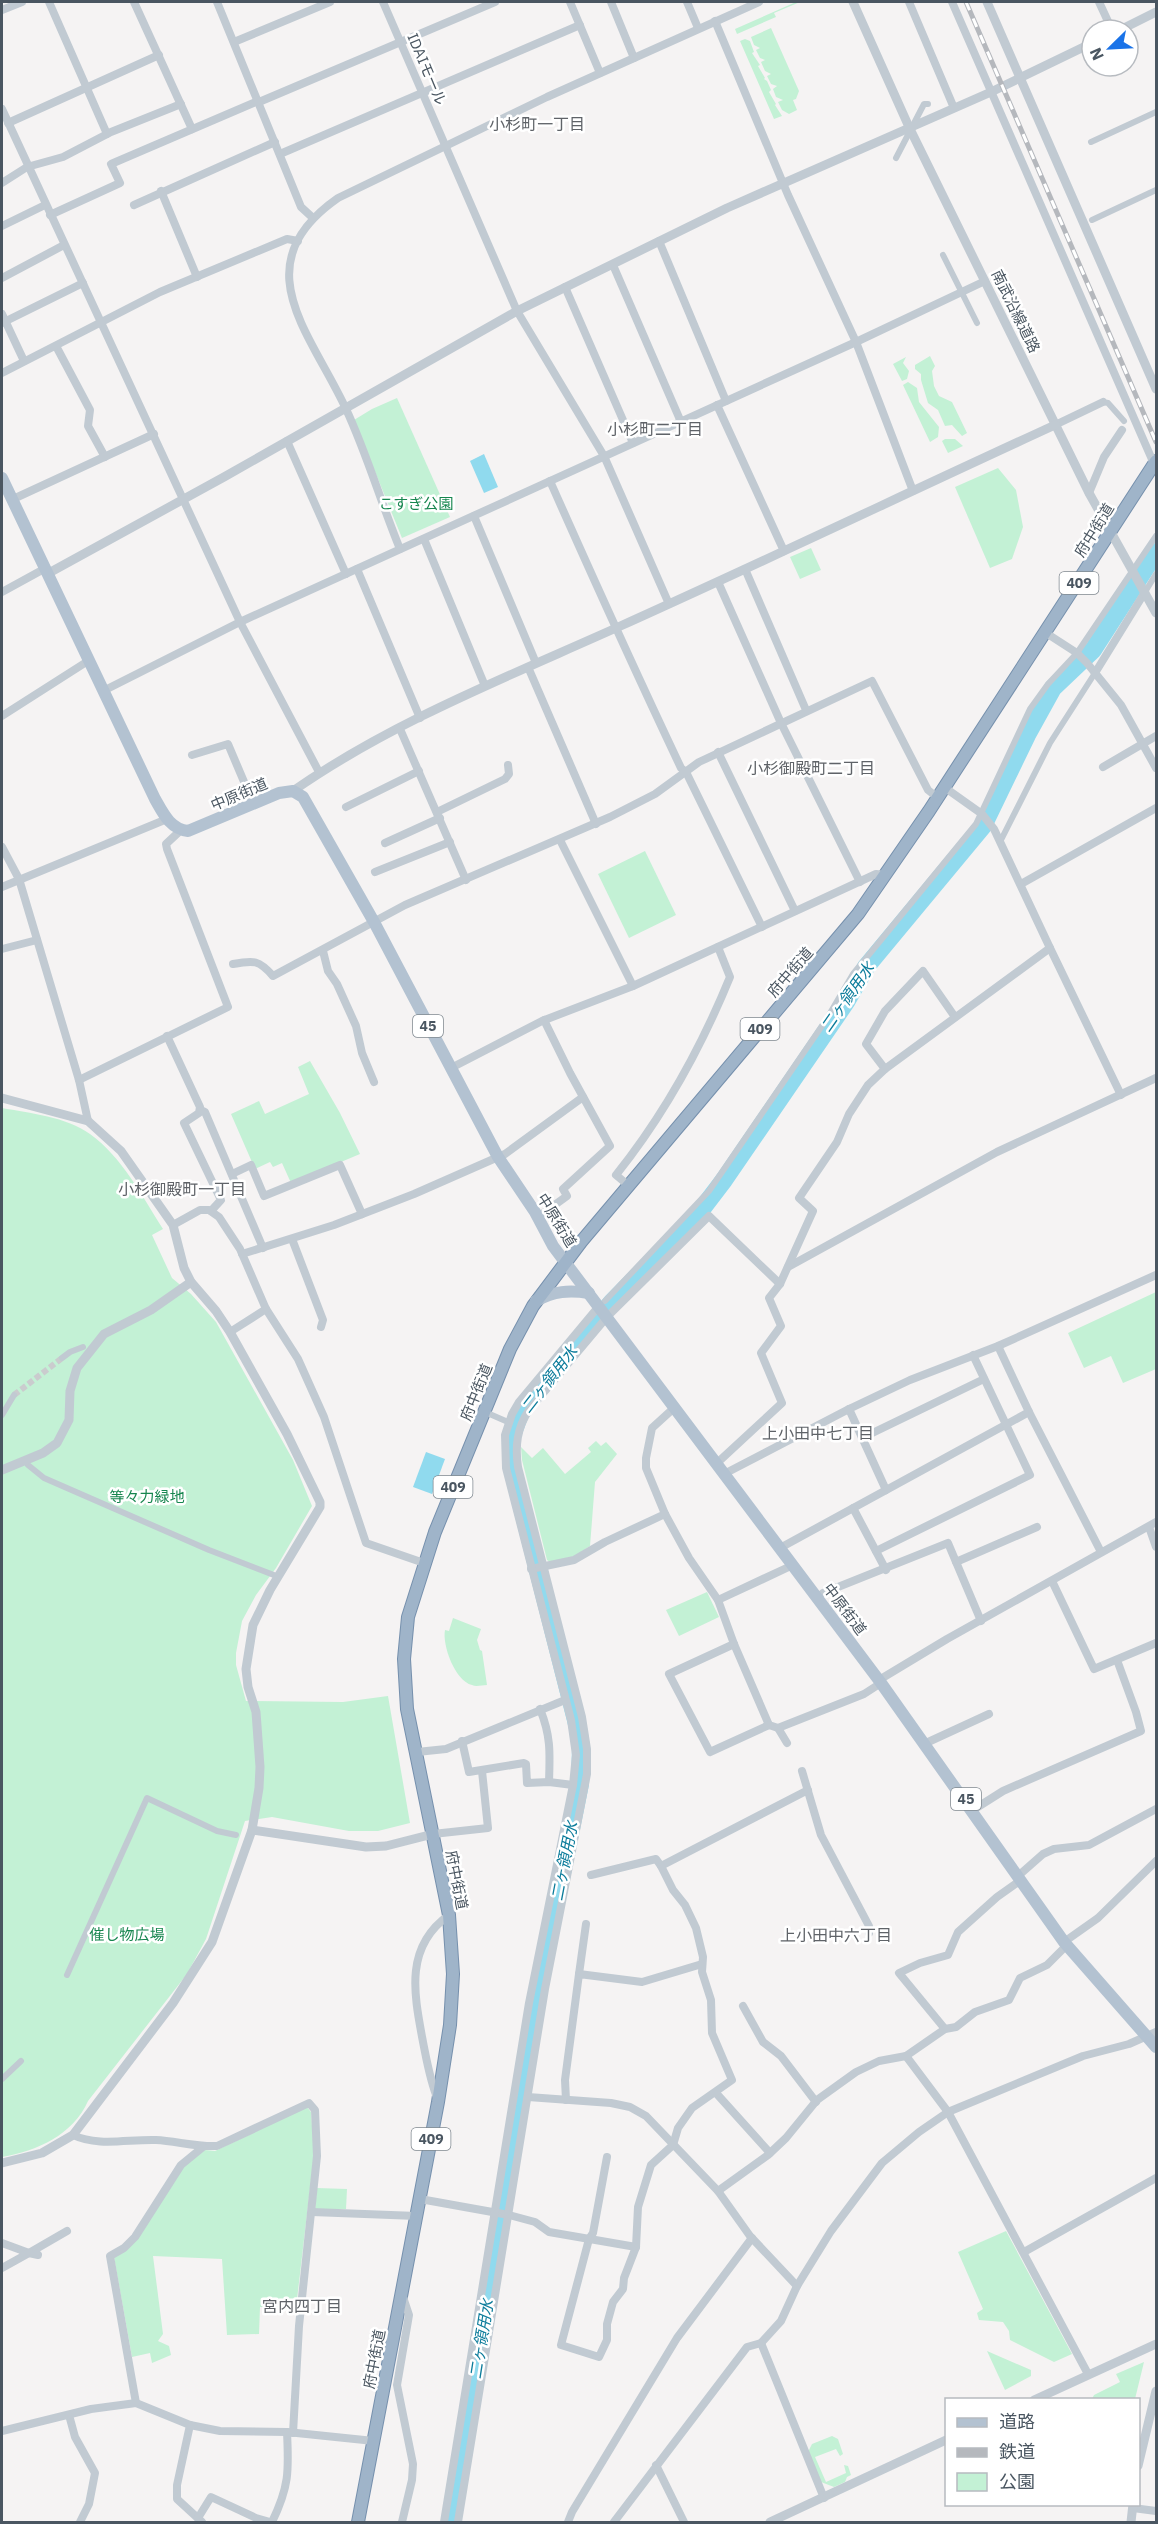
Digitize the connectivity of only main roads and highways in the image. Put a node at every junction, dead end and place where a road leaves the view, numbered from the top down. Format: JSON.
{"nodes":[{"id":1,"x":1156,"y":464,"type":"edge"},
{"id":2,"x":2,"y":478,"type":"edge"},
{"id":3,"x":565,"y":1262,"type":"junction"},
{"id":4,"x":589,"y":1293,"type":"junction"},
{"id":5,"x":536,"y":1301,"type":"junction"},
{"id":6,"x":1152,"y":2034,"type":"edge"},
{"id":7,"x":1156,"y":2047,"type":"edge"},
{"id":8,"x":358,"y":2523,"type":"edge"}],
"edges":[{"from":1,"to":3,"type":"highway","name":"府中街道","number":"409"},
{"from":2,"to":3,"type":"main road","name":"中原街道","number":"45"},
{"from":3,"to":4,"type":"main road","name":"中原街道","number":"45"},
{"from":3,"to":5,"type":"highway","name":"府中街道","number":"409"},
{"from":4,"to":5,"type":"main road"},
{"from":4,"to":6,"type":"main road","name":"中原街道","number":"45"},
{"from":5,"to":8,"type":"highway","name":"府中街道","number":"409"},
{"from":6,"to":7,"type":"main road","name":"中原街道","number":"45"}]}
